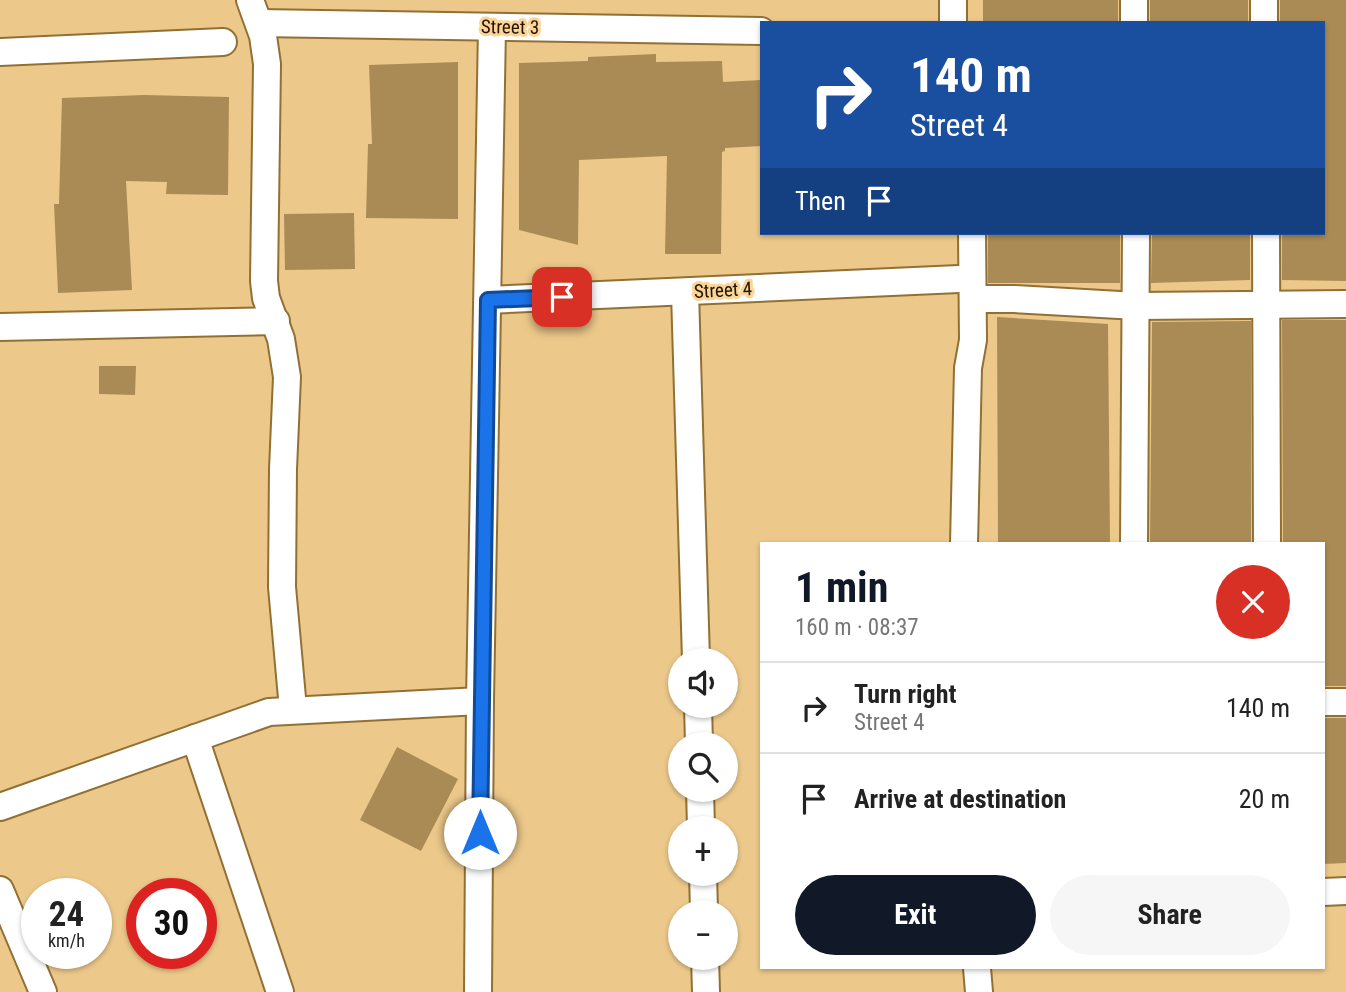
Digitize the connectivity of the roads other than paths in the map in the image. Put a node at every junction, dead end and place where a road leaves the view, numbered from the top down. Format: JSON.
{"nodes":[{"id":1,"x":953,"y":0,"type":"edge"},
{"id":2,"x":969,"y":0,"type":"edge"},
{"id":3,"x":1134,"y":0,"type":"edge"},
{"id":4,"x":1264,"y":0,"type":"edge"},
{"id":5,"x":254,"y":11,"type":"edge"},
{"id":6,"x":953,"y":21,"type":"edge"},
{"id":7,"x":969,"y":21,"type":"edge"},
{"id":8,"x":1135,"y":21,"type":"edge"},
{"id":9,"x":1264,"y":21,"type":"edge"},
{"id":10,"x":492,"y":27,"type":"junction"},
{"id":11,"x":760,"y":31,"type":"edge"},
{"id":12,"x":223,"y":42,"type":"dead end"},
{"id":13,"x":0,"y":52,"type":"edge"},
{"id":14,"x":958,"y":235,"type":"edge"},
{"id":15,"x":972,"y":235,"type":"edge"},
{"id":16,"x":1136,"y":235,"type":"edge"},
{"id":17,"x":1266,"y":235,"type":"edge"},
{"id":18,"x":966,"y":289,"type":"junction"},
{"id":19,"x":685,"y":292,"type":"junction"},
{"id":20,"x":488,"y":300,"type":"junction"},
{"id":21,"x":1346,"y":304,"type":"edge"},
{"id":22,"x":1266,"y":305,"type":"junction"},
{"id":23,"x":1137,"y":306,"type":"junction"},
{"id":24,"x":276,"y":321,"type":"junction"},
{"id":25,"x":0,"y":327,"type":"edge"},
{"id":26,"x":964,"y":542,"type":"edge"},
{"id":27,"x":1134,"y":542,"type":"edge"},
{"id":28,"x":1267,"y":542,"type":"edge"},
{"id":29,"x":696,"y":648,"type":"edge"},
{"id":30,"x":480,"y":701,"type":"junction"},
{"id":31,"x":1325,"y":702,"type":"edge"},
{"id":32,"x":1346,"y":702,"type":"edge"},
{"id":33,"x":293,"y":709,"type":"junction"},
{"id":34,"x":195,"y":738,"type":"junction"},
{"id":35,"x":0,"y":807,"type":"edge"},
{"id":36,"x":0,"y":890,"type":"edge"},
{"id":37,"x":1346,"y":891,"type":"edge"},
{"id":38,"x":1325,"y":892,"type":"edge"},
{"id":39,"x":977,"y":969,"type":"edge"},
{"id":40,"x":705,"y":970,"type":"edge"},
{"id":41,"x":43,"y":992,"type":"edge"},
{"id":42,"x":280,"y":992,"type":"edge"},
{"id":43,"x":478,"y":992,"type":"edge"},
{"id":44,"x":706,"y":992,"type":"edge"},
{"id":45,"x":979,"y":992,"type":"edge"}],
"edges":[{"from":1,"to":6,"type":"street"},
{"from":2,"to":7,"type":"street"},
{"from":3,"to":8,"type":"street"},
{"from":4,"to":9,"type":"street"},
{"from":5,"to":10,"type":"street","name":"Street 3"},
{"from":5,"to":24,"type":"street"},
{"from":10,"to":11,"type":"street","name":"Street 3"},
{"from":10,"to":20,"type":"street"},
{"from":12,"to":13,"type":"street"},
{"from":14,"to":18,"type":"street"},
{"from":15,"to":18,"type":"street"},
{"from":16,"to":23,"type":"street"},
{"from":17,"to":22,"type":"street"},
{"from":18,"to":19,"type":"street","name":"Street 4"},
{"from":18,"to":23,"type":"street","name":"Street 4"},
{"from":18,"to":26,"type":"street"},
{"from":19,"to":20,"type":"street","name":"Street 4"},
{"from":19,"to":29,"type":"street"},
{"from":20,"to":30,"type":"street"},
{"from":21,"to":22,"type":"street","name":"Street 4"},
{"from":22,"to":23,"type":"street","name":"Street 4"},
{"from":22,"to":28,"type":"street"},
{"from":23,"to":27,"type":"street"},
{"from":24,"to":25,"type":"street"},
{"from":24,"to":33,"type":"street"},
{"from":30,"to":33,"type":"street"},
{"from":30,"to":43,"type":"street"},
{"from":31,"to":32,"type":"street"},
{"from":33,"to":34,"type":"street"},
{"from":34,"to":35,"type":"street"},
{"from":34,"to":42,"type":"street"},
{"from":36,"to":41,"type":"street"},
{"from":37,"to":38,"type":"street"},
{"from":39,"to":45,"type":"street"},
{"from":40,"to":44,"type":"street"}]}
